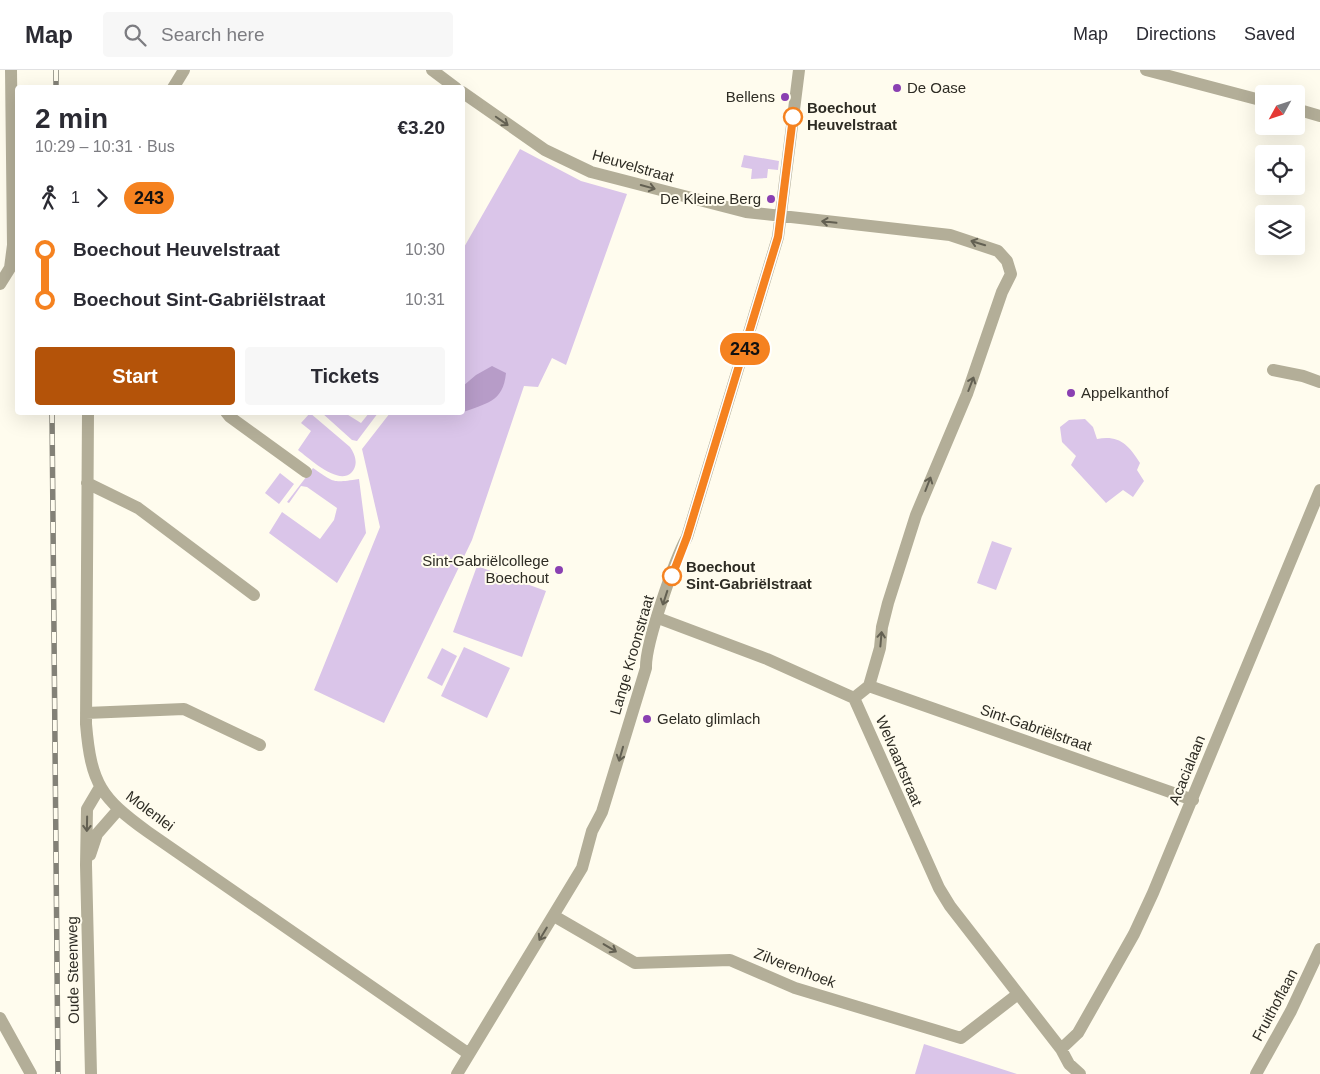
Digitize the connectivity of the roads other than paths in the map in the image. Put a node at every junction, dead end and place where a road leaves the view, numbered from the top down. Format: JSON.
{"nodes":[{"id":1,"x":11,"y":70,"type":"edge"},
{"id":2,"x":184,"y":70,"type":"edge"},
{"id":3,"x":432,"y":70,"type":"edge"},
{"id":4,"x":799,"y":70,"type":"edge"},
{"id":5,"x":1146,"y":70,"type":"edge"},
{"id":6,"x":175,"y":85,"type":"edge"},
{"id":7,"x":452,"y":85,"type":"edge"},
{"id":8,"x":465,"y":94,"type":"edge"},
{"id":9,"x":1255,"y":99,"type":"edge"},
{"id":10,"x":1305,"y":112,"type":"edge"},
{"id":11,"x":1320,"y":116,"type":"edge"},
{"id":12,"x":782,"y":217,"type":"junction"},
{"id":13,"x":0,"y":284,"type":"edge"},
{"id":14,"x":1273,"y":370,"type":"dead end"},
{"id":15,"x":1320,"y":382,"type":"edge"},
{"id":16,"x":88,"y":415,"type":"edge"},
{"id":17,"x":228,"y":415,"type":"edge"},
{"id":18,"x":306,"y":472,"type":"dead end"},
{"id":19,"x":87,"y":483,"type":"junction"},
{"id":20,"x":1320,"y":490,"type":"edge"},
{"id":21,"x":254,"y":594,"type":"dead end"},
{"id":22,"x":658,"y":618,"type":"junction"},
{"id":23,"x":868,"y":686,"type":"junction"},
{"id":24,"x":854,"y":698,"type":"junction"},
{"id":25,"x":86,"y":713,"type":"junction"},
{"id":26,"x":260,"y":745,"type":"dead end"},
{"id":27,"x":100,"y":787,"type":"junction"},
{"id":28,"x":1192,"y":800,"type":"junction"},
{"id":29,"x":118,"y":810,"type":"junction"},
{"id":30,"x":86,"y":865,"type":"junction"},
{"id":31,"x":554,"y":916,"type":"junction"},
{"id":32,"x":1320,"y":950,"type":"edge"},
{"id":33,"x":1018,"y":994,"type":"junction"},
{"id":34,"x":0,"y":1018,"type":"edge"},
{"id":35,"x":1061,"y":1049,"type":"junction"},
{"id":36,"x":469,"y":1054,"type":"junction"},
{"id":37,"x":31,"y":1074,"type":"edge"},
{"id":38,"x":91,"y":1074,"type":"edge"},
{"id":39,"x":457,"y":1074,"type":"edge"},
{"id":40,"x":1080,"y":1074,"type":"edge"},
{"id":41,"x":1256,"y":1074,"type":"edge"}],
"edges":[{"from":1,"to":13,"type":"street"},
{"from":2,"to":6,"type":"street"},
{"from":3,"to":7,"type":"street"},
{"from":4,"to":12,"type":"street","name":"Lange Kroonstraat"},
{"from":5,"to":9,"type":"street"},
{"from":8,"to":12,"type":"street","name":"Heuvelstraat","one_way":true},
{"from":10,"to":11,"type":"street"},
{"from":12,"to":22,"type":"street","name":"Lange Kroonstraat","one_way":true},
{"from":23,"to":12,"type":"street","name":"Heuvelstraat","one_way":true},
{"from":14,"to":15,"type":"street"},
{"from":16,"to":19,"type":"street","name":"Molenlei"},
{"from":17,"to":18,"type":"street"},
{"from":19,"to":21,"type":"street"},
{"from":19,"to":25,"type":"street","name":"Molenlei"},
{"from":20,"to":28,"type":"street","name":"Acacialaan"},
{"from":22,"to":24,"type":"street"},
{"from":22,"to":31,"type":"street","name":"Lange Kroonstraat","one_way":true},
{"from":23,"to":24,"type":"street"},
{"from":23,"to":28,"type":"street","name":"Sint-Gabriëlstraat"},
{"from":24,"to":33,"type":"street","name":"Welvaartstraat"},
{"from":25,"to":26,"type":"street"},
{"from":25,"to":27,"type":"street","name":"Molenlei"},
{"from":27,"to":29,"type":"street","name":"Molenlei"},
{"from":27,"to":30,"type":"street","name":"Oude Steenweg","one_way":true},
{"from":28,"to":35,"type":"street","name":"Acacialaan"},
{"from":29,"to":30,"type":"street","name":"Oude Steenweg"},
{"from":29,"to":36,"type":"street","name":"Molenlei"},
{"from":30,"to":38,"type":"street","name":"Oude Steenweg"},
{"from":31,"to":33,"type":"street","name":"Zilverenhoek","one_way":true},
{"from":31,"to":36,"type":"street","name":"Lange Kroonstraat","one_way":true},
{"from":32,"to":41,"type":"street","name":"Fruithoflaan"},
{"from":33,"to":35,"type":"street","name":"Welvaartstraat"},
{"from":34,"to":37,"type":"street"},
{"from":35,"to":40,"type":"street","name":"Welvaartstraat"},
{"from":36,"to":39,"type":"street","name":"Lange Kroonstraat"}]}
